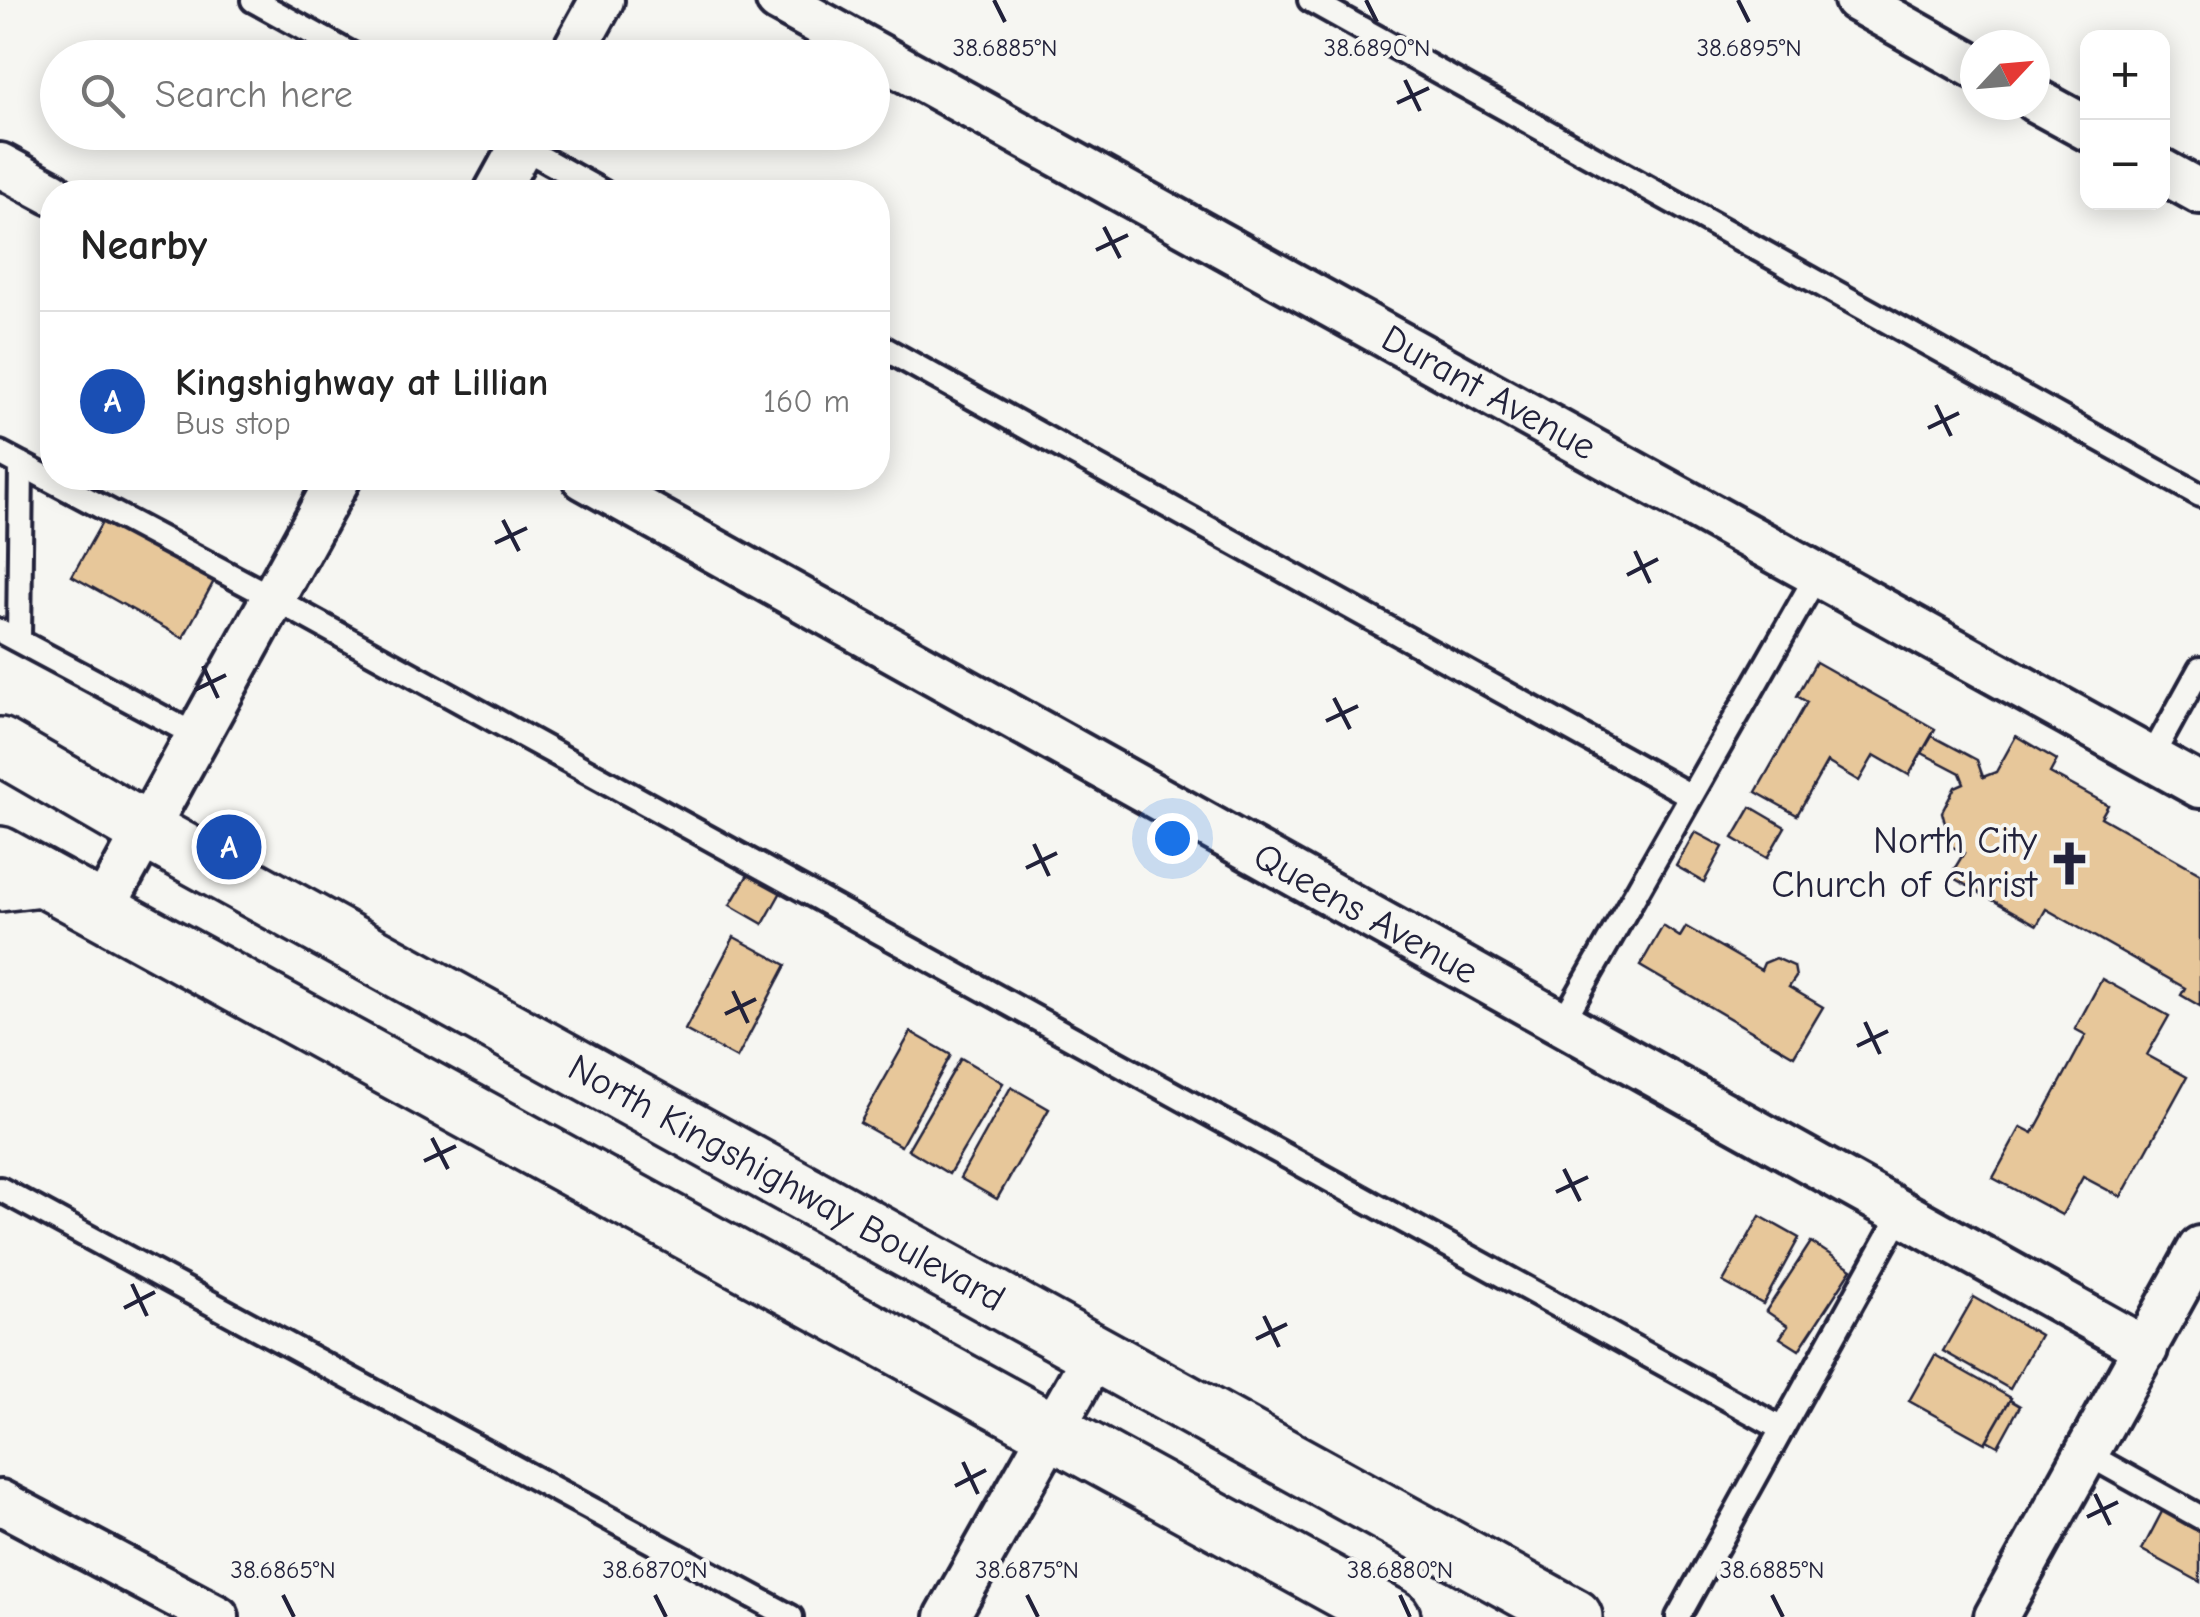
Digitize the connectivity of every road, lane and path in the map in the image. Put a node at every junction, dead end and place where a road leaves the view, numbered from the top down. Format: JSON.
{"nodes":[{"id":1,"x":252,"y":0,"type":"edge"},
{"id":2,"x":602,"y":0,"type":"edge"},
{"id":3,"x":778,"y":0,"type":"edge"},
{"id":4,"x":1310,"y":0,"type":"edge"},
{"id":5,"x":1856,"y":0,"type":"edge"},
{"id":6,"x":325,"y":40,"type":"edge"},
{"id":7,"x":580,"y":40,"type":"edge"},
{"id":8,"x":850,"y":40,"type":"edge"},
{"id":9,"x":1960,"y":58,"type":"edge"},
{"id":10,"x":890,"y":62,"type":"edge"},
{"id":11,"x":2050,"y":108,"type":"edge"},
{"id":12,"x":2080,"y":125,"type":"edge"},
{"id":13,"x":511,"y":150,"type":"edge"},
{"id":14,"x":536,"y":150,"type":"edge"},
{"id":15,"x":0,"y":165,"type":"edge"},
{"id":16,"x":2170,"y":175,"type":"edge"},
{"id":17,"x":500,"y":180,"type":"edge"},
{"id":18,"x":584,"y":180,"type":"edge"},
{"id":19,"x":40,"y":186,"type":"edge"},
{"id":20,"x":2200,"y":192,"type":"edge"},
{"id":21,"x":890,"y":352,"type":"edge"},
{"id":22,"x":10,"y":459,"type":"edge"},
{"id":23,"x":40,"y":475,"type":"edge"},
{"id":24,"x":69,"y":490,"type":"edge"},
{"id":25,"x":332,"y":490,"type":"edge"},
{"id":26,"x":606,"y":490,"type":"edge"},
{"id":27,"x":2200,"y":495,"type":"edge"},
{"id":28,"x":1816,"y":576,"type":"junction"},
{"id":29,"x":273,"y":598,"type":"junction"},
{"id":30,"x":10,"y":635,"type":"edge"},
{"id":31,"x":2200,"y":670,"type":"edge"},
{"id":32,"x":197,"y":736,"type":"junction"},
{"id":33,"x":0,"y":746,"type":"edge"},
{"id":34,"x":2151,"y":758,"type":"junction"},
{"id":35,"x":2200,"y":786,"type":"edge"},
{"id":36,"x":1691,"y":796,"type":"junction"},
{"id":37,"x":145,"y":830,"type":"junction"},
{"id":38,"x":14,"y":872,"type":"edge"},
{"id":39,"x":102,"y":910,"type":"junction"},
{"id":40,"x":1562,"y":1023,"type":"junction"},
{"id":41,"x":0,"y":1189,"type":"edge"},
{"id":42,"x":1902,"y":1212,"type":"junction"},
{"id":43,"x":2200,"y":1248,"type":"edge"},
{"id":44,"x":2146,"y":1349,"type":"junction"},
{"id":45,"x":1095,"y":1354,"type":"junction"},
{"id":46,"x":1782,"y":1429,"type":"junction"},
{"id":47,"x":1054,"y":1432,"type":"junction"},
{"id":48,"x":2088,"y":1454,"type":"junction"},
{"id":49,"x":0,"y":1502,"type":"edge"},
{"id":50,"x":2200,"y":1516,"type":"edge"},
{"id":51,"x":218,"y":1617,"type":"edge"},
{"id":52,"x":790,"y":1617,"type":"edge"},
{"id":53,"x":947,"y":1617,"type":"edge"},
{"id":54,"x":1392,"y":1617,"type":"edge"},
{"id":55,"x":1574,"y":1617,"type":"edge"},
{"id":56,"x":1678,"y":1617,"type":"edge"},
{"id":57,"x":1996,"y":1617,"type":"edge"}],
"edges":[{"from":1,"to":6,"type":"lane"},
{"from":2,"to":7,"type":"street"},
{"from":3,"to":8,"type":"street","name":"Durant Avenue"},
{"from":4,"to":27,"type":"lane"},
{"from":5,"to":9,"type":"street"},
{"from":10,"to":28,"type":"street","name":"Durant Avenue"},
{"from":11,"to":12,"type":"street"},
{"from":13,"to":17,"type":"street"},
{"from":14,"to":18,"type":"lane"},
{"from":15,"to":19,"type":"street"},
{"from":16,"to":20,"type":"street"},
{"from":21,"to":36,"type":"lane"},
{"from":22,"to":23,"type":"lane"},
{"from":22,"to":30,"type":"lane"},
{"from":24,"to":29,"type":"lane"},
{"from":25,"to":29,"type":"street"},
{"from":26,"to":40,"type":"street","name":"Queens Avenue"},
{"from":28,"to":34,"type":"street","name":"Durant Avenue"},
{"from":28,"to":36,"type":"lane"},
{"from":29,"to":32,"type":"street"},
{"from":29,"to":46,"type":"lane"},
{"from":30,"to":32,"type":"lane"},
{"from":31,"to":34,"type":"lane"},
{"from":32,"to":37,"type":"street"},
{"from":33,"to":37,"type":"main road","name":"North Kingshighway Boulevard"},
{"from":34,"to":35,"type":"street","name":"Durant Avenue"},
{"from":36,"to":40,"type":"lane"},
{"from":37,"to":39,"type":"street"},
{"from":37,"to":45,"type":"main road","name":"North Kingshighway Boulevard"},
{"from":38,"to":39,"type":"main road"},
{"from":39,"to":47,"type":"main road"},
{"from":40,"to":42,"type":"street","name":"Queens Avenue"},
{"from":41,"to":52,"type":"lane"},
{"from":42,"to":44,"type":"street","name":"Queens Avenue"},
{"from":42,"to":46,"type":"lane"},
{"from":43,"to":44,"type":"street"},
{"from":44,"to":48,"type":"street"},
{"from":45,"to":47,"type":"street"},
{"from":45,"to":55,"type":"main road","name":"North Kingshighway Boulevard"},
{"from":46,"to":56,"type":"lane"},
{"from":47,"to":53,"type":"street"},
{"from":47,"to":54,"type":"main road"},
{"from":48,"to":50,"type":"lane"},
{"from":48,"to":57,"type":"street"},
{"from":49,"to":51,"type":"street"}]}
